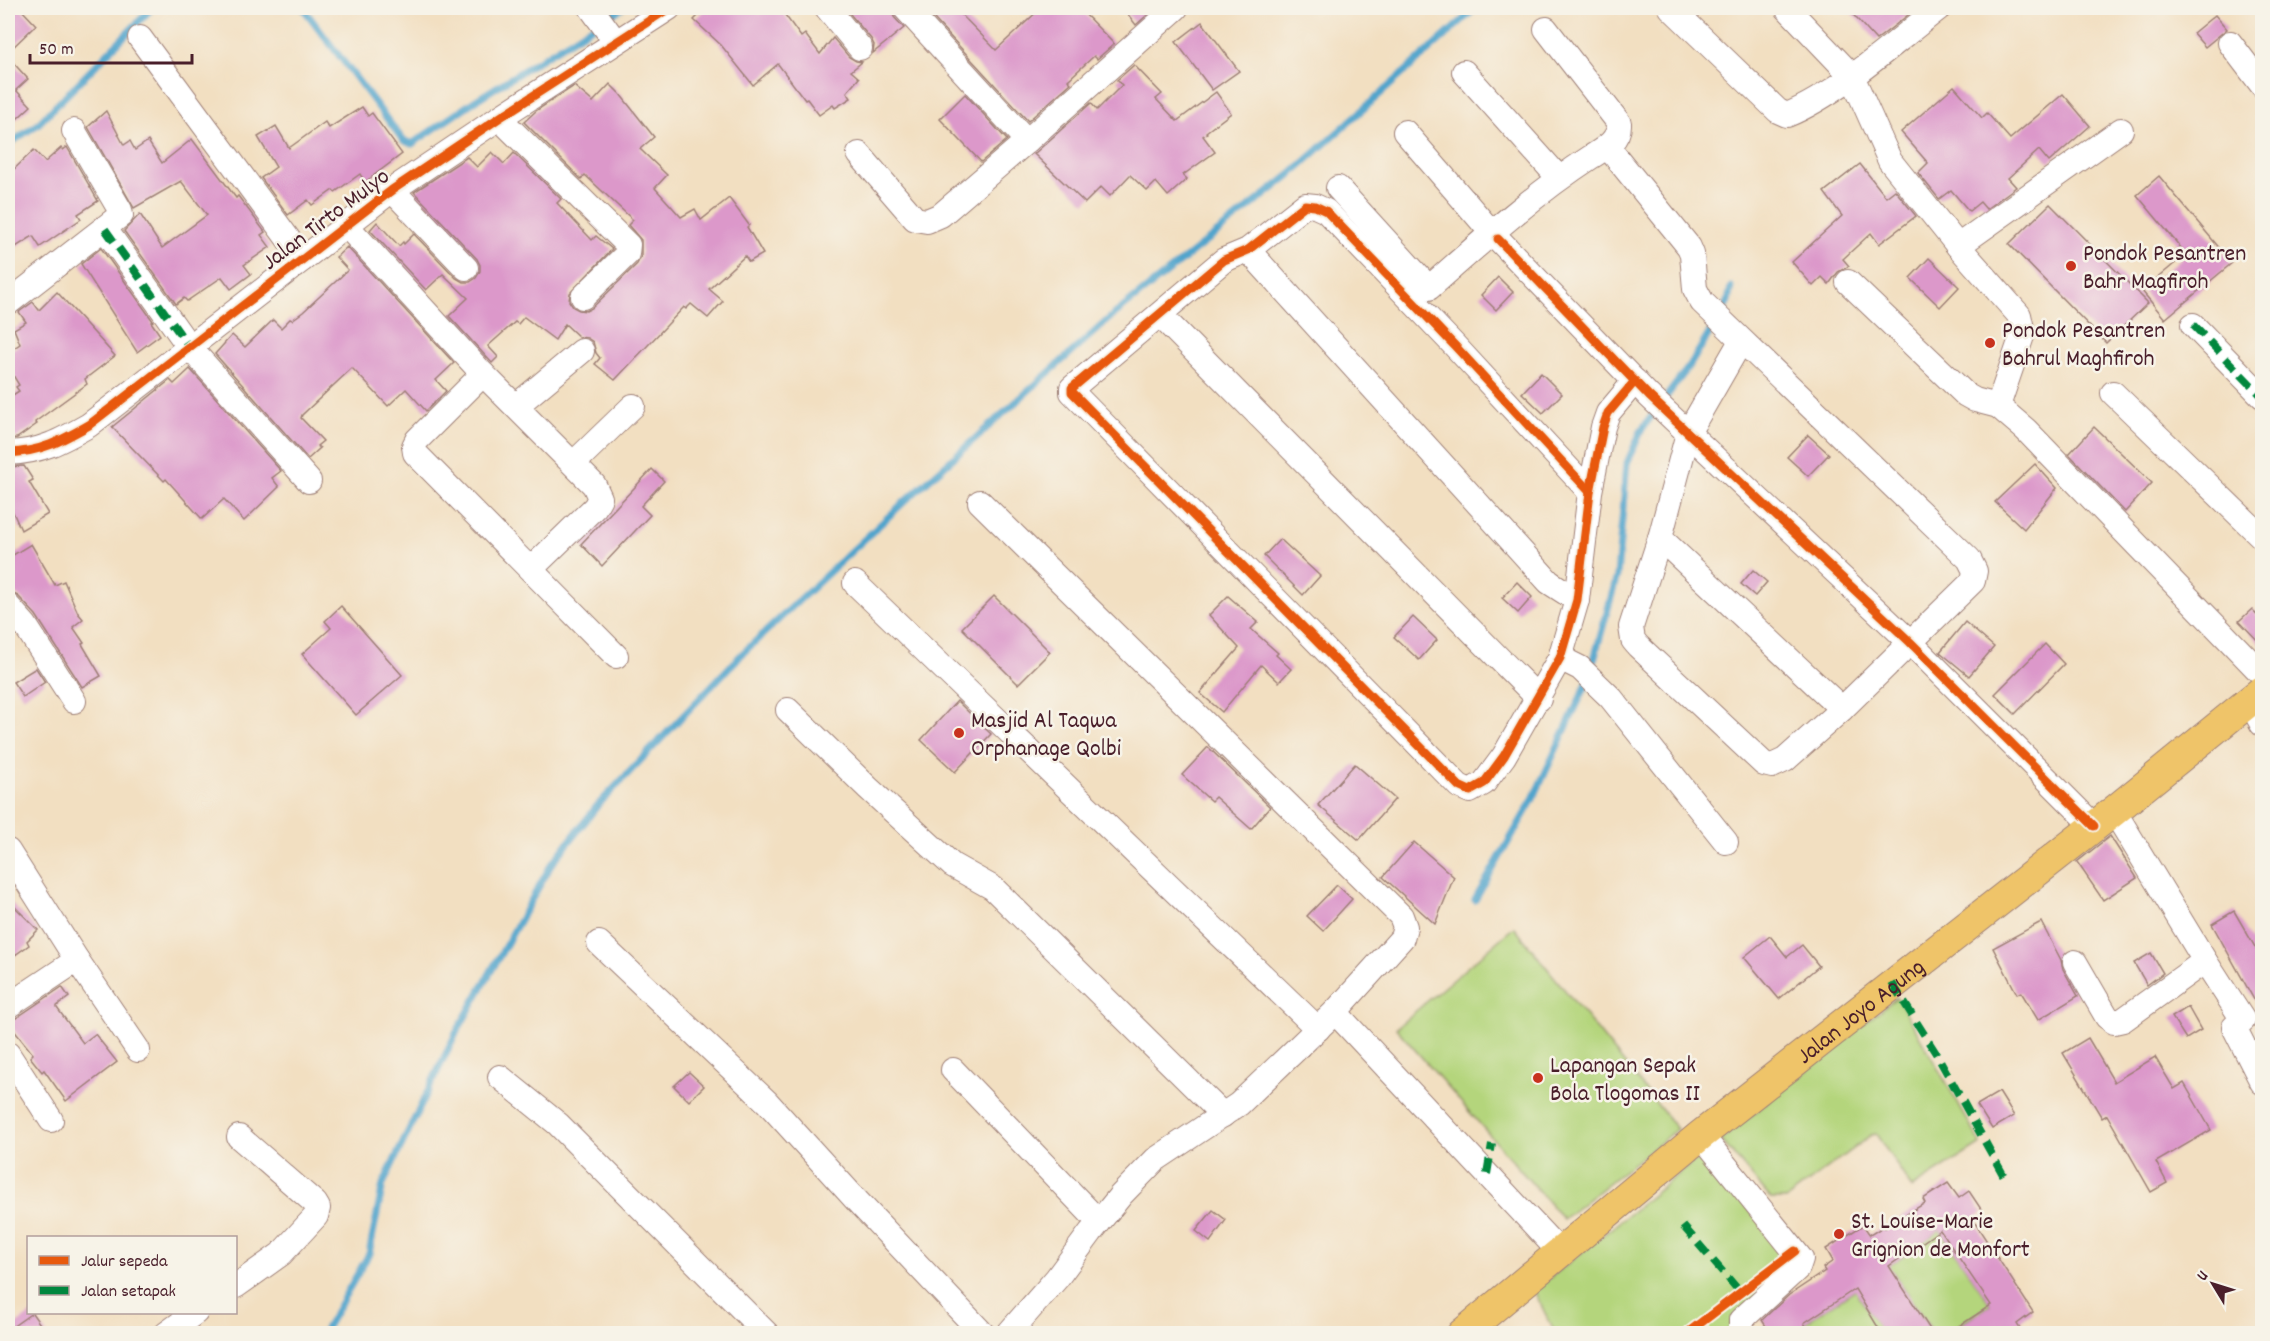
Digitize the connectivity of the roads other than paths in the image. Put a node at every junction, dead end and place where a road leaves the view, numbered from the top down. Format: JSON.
{"nodes":[{"id":1,"x":669,"y":8,"type":"edge"},
{"id":2,"x":827,"y":8,"type":"edge"},
{"id":3,"x":904,"y":8,"type":"edge"},
{"id":4,"x":1176,"y":8,"type":"edge"},
{"id":5,"x":1671,"y":8,"type":"edge"},
{"id":6,"x":1787,"y":8,"type":"edge"},
{"id":7,"x":1939,"y":8,"type":"edge"},
{"id":8,"x":602,"y":23,"type":"edge"},
{"id":9,"x":1546,"y":29,"type":"dead end"},
{"id":10,"x":140,"y":38,"type":"dead end"},
{"id":11,"x":2230,"y":43,"type":"dead end"},
{"id":12,"x":860,"y":48,"type":"dead end"},
{"id":13,"x":1464,"y":72,"type":"dead end"},
{"id":14,"x":1852,"y":76,"type":"junction"},
{"id":15,"x":2262,"y":85,"type":"edge"},
{"id":16,"x":499,"y":118,"type":"junction"},
{"id":17,"x":2121,"y":129,"type":"dead end"},
{"id":18,"x":74,"y":131,"type":"dead end"},
{"id":19,"x":1404,"y":132,"type":"dead end"},
{"id":20,"x":1027,"y":141,"type":"junction"},
{"id":21,"x":1607,"y":146,"type":"junction"},
{"id":22,"x":859,"y":154,"type":"dead end"},
{"id":23,"x":1559,"y":178,"type":"junction"},
{"id":24,"x":1338,"y":188,"type":"dead end"},
{"id":25,"x":392,"y":190,"type":"junction"},
{"id":26,"x":345,"y":224,"type":"junction"},
{"id":27,"x":105,"y":228,"type":"junction"},
{"id":28,"x":1495,"y":236,"type":"junction"},
{"id":29,"x":1958,"y":246,"type":"junction"},
{"id":30,"x":1248,"y":250,"type":"junction"},
{"id":31,"x":303,"y":259,"type":"junction"},
{"id":32,"x":466,"y":268,"type":"dead end"},
{"id":33,"x":1848,"y":282,"type":"dead end"},
{"id":34,"x":583,"y":297,"type":"dead end"},
{"id":35,"x":8,"y":303,"type":"edge"},
{"id":36,"x":1160,"y":315,"type":"junction"},
{"id":37,"x":2193,"y":325,"type":"dead end"},
{"id":38,"x":1741,"y":341,"type":"junction"},
{"id":39,"x":190,"y":348,"type":"junction"},
{"id":40,"x":582,"y":351,"type":"dead end"},
{"id":41,"x":483,"y":374,"type":"junction"},
{"id":42,"x":1642,"y":388,"type":"junction"},
{"id":43,"x":2113,"y":393,"type":"dead end"},
{"id":44,"x":2262,"y":396,"type":"edge"},
{"id":45,"x":516,"y":406,"type":"junction"},
{"id":46,"x":633,"y":406,"type":"dead end"},
{"id":47,"x":1998,"y":406,"type":"junction"},
{"id":48,"x":1688,"y":433,"type":"junction"},
{"id":49,"x":8,"y":453,"type":"edge"},
{"id":50,"x":574,"y":463,"type":"junction"},
{"id":51,"x":309,"y":481,"type":"dead end"},
{"id":52,"x":1590,"y":492,"type":"junction"},
{"id":53,"x":980,"y":502,"type":"dead end"},
{"id":54,"x":2262,"y":537,"type":"edge"},
{"id":55,"x":1660,"y":538,"type":"junction"},
{"id":56,"x":531,"y":569,"type":"junction"},
{"id":57,"x":855,"y":582,"type":"dead end"},
{"id":58,"x":1577,"y":600,"type":"junction"},
{"id":59,"x":8,"y":606,"type":"edge"},
{"id":60,"x":1910,"y":642,"type":"junction"},
{"id":61,"x":616,"y":656,"type":"dead end"},
{"id":62,"x":1570,"y":663,"type":"junction"},
{"id":63,"x":2262,"y":674,"type":"edge"},
{"id":64,"x":1539,"y":699,"type":"junction"},
{"id":65,"x":74,"y":701,"type":"dead end"},
{"id":66,"x":2258,"y":706,"type":"edge"},
{"id":67,"x":1842,"y":709,"type":"junction"},
{"id":68,"x":788,"y":710,"type":"dead end"},
{"id":69,"x":2104,"y":819,"type":"junction"},
{"id":70,"x":1726,"y":842,"type":"dead end"},
{"id":71,"x":8,"y":851,"type":"edge"},
{"id":72,"x":599,"y":943,"type":"dead end"},
{"id":73,"x":77,"y":960,"type":"junction"},
{"id":74,"x":2205,"y":961,"type":"junction"},
{"id":75,"x":2075,"y":962,"type":"dead end"},
{"id":76,"x":8,"y":1006,"type":"edge"},
{"id":77,"x":1326,"y":1020,"type":"junction"},
{"id":78,"x":138,"y":1050,"type":"dead end"},
{"id":79,"x":8,"y":1054,"type":"edge"},
{"id":80,"x":953,"y":1070,"type":"dead end"},
{"id":81,"x":500,"y":1077,"type":"dead end"},
{"id":82,"x":2262,"y":1082,"type":"edge"},
{"id":83,"x":1223,"y":1114,"type":"junction"},
{"id":84,"x":51,"y":1120,"type":"dead end"},
{"id":85,"x":1701,"y":1135,"type":"junction"},
{"id":86,"x":239,"y":1137,"type":"dead end"},
{"id":87,"x":1098,"y":1222,"type":"junction"},
{"id":88,"x":1559,"y":1251,"type":"junction"},
{"id":89,"x":237,"y":1285,"type":"edge"},
{"id":90,"x":193,"y":1314,"type":"edge"},
{"id":91,"x":166,"y":1334,"type":"edge"},
{"id":92,"x":767,"y":1334,"type":"edge"},
{"id":93,"x":983,"y":1334,"type":"edge"},
{"id":94,"x":1008,"y":1334,"type":"edge"},
{"id":95,"x":1462,"y":1334,"type":"edge"},
{"id":96,"x":1741,"y":1334,"type":"edge"}],
"edges":[{"from":1,"to":8,"type":"street","name":"Jalan Tirto Mulyo"},
{"from":2,"to":12,"type":"street"},
{"from":3,"to":20,"type":"street"},
{"from":4,"to":20,"type":"street"},
{"from":5,"to":14,"type":"street"},
{"from":6,"to":14,"type":"street"},
{"from":7,"to":14,"type":"street"},
{"from":8,"to":16,"type":"street","name":"Jalan Tirto Mulyo"},
{"from":9,"to":21,"type":"street"},
{"from":10,"to":31,"type":"street"},
{"from":11,"to":15,"type":"street"},
{"from":13,"to":23,"type":"street"},
{"from":14,"to":29,"type":"street"},
{"from":16,"to":25,"type":"street","name":"Jalan Tirto Mulyo"},
{"from":16,"to":34,"type":"street"},
{"from":17,"to":29,"type":"street"},
{"from":18,"to":27,"type":"street"},
{"from":19,"to":28,"type":"street"},
{"from":20,"to":22,"type":"street"},
{"from":21,"to":23,"type":"street"},
{"from":21,"to":38,"type":"street"},
{"from":23,"to":28,"type":"street"},
{"from":24,"to":28,"type":"street"},
{"from":25,"to":26,"type":"street","name":"Jalan Tirto Mulyo"},
{"from":25,"to":32,"type":"street"},
{"from":26,"to":31,"type":"street","name":"Jalan Tirto Mulyo"},
{"from":26,"to":41,"type":"street"},
{"from":27,"to":35,"type":"street"},
{"from":27,"to":39,"type":"street"},
{"from":28,"to":42,"type":"street"},
{"from":29,"to":47,"type":"street"},
{"from":30,"to":36,"type":"street"},
{"from":30,"to":52,"type":"street"},
{"from":30,"to":58,"type":"street"},
{"from":31,"to":39,"type":"street","name":"Jalan Tirto Mulyo"},
{"from":33,"to":47,"type":"street"},
{"from":36,"to":64,"type":"street"},
{"from":36,"to":64,"type":"street"},
{"from":37,"to":44,"type":"street"},
{"from":38,"to":48,"type":"street"},
{"from":38,"to":60,"type":"street"},
{"from":39,"to":49,"type":"street","name":"Jalan Tirto Mulyo"},
{"from":39,"to":51,"type":"street"},
{"from":40,"to":45,"type":"street"},
{"from":41,"to":45,"type":"street"},
{"from":41,"to":56,"type":"street"},
{"from":42,"to":48,"type":"street"},
{"from":42,"to":52,"type":"street"},
{"from":43,"to":54,"type":"street"},
{"from":45,"to":50,"type":"street"},
{"from":46,"to":50,"type":"street"},
{"from":47,"to":63,"type":"street"},
{"from":48,"to":55,"type":"street"},
{"from":48,"to":60,"type":"street"},
{"from":50,"to":56,"type":"street"},
{"from":52,"to":58,"type":"street"},
{"from":53,"to":77,"type":"street"},
{"from":55,"to":67,"type":"street"},
{"from":55,"to":67,"type":"street"},
{"from":56,"to":61,"type":"street"},
{"from":57,"to":77,"type":"street"},
{"from":58,"to":62,"type":"street"},
{"from":59,"to":65,"type":"street"},
{"from":60,"to":67,"type":"street"},
{"from":60,"to":69,"type":"street"},
{"from":62,"to":64,"type":"street"},
{"from":62,"to":70,"type":"street"},
{"from":66,"to":69,"type":"main road","name":"Jalan Joyo Agung"},
{"from":68,"to":83,"type":"street"},
{"from":69,"to":74,"type":"street"},
{"from":69,"to":85,"type":"main road","name":"Jalan Joyo Agung"},
{"from":71,"to":73,"type":"street"},
{"from":72,"to":93,"type":"street"},
{"from":73,"to":76,"type":"street"},
{"from":73,"to":78,"type":"street"},
{"from":74,"to":75,"type":"street"},
{"from":74,"to":82,"type":"street"},
{"from":77,"to":83,"type":"street"},
{"from":77,"to":88,"type":"street"},
{"from":79,"to":84,"type":"street"},
{"from":80,"to":87,"type":"street"},
{"from":81,"to":92,"type":"street"},
{"from":83,"to":87,"type":"street"},
{"from":85,"to":88,"type":"main road","name":"Jalan Joyo Agung"},
{"from":85,"to":96,"type":"street"},
{"from":86,"to":89,"type":"street"},
{"from":87,"to":94,"type":"street"},
{"from":88,"to":95,"type":"main road","name":"Jalan Joyo Agung"},
{"from":90,"to":91,"type":"street"}]}
